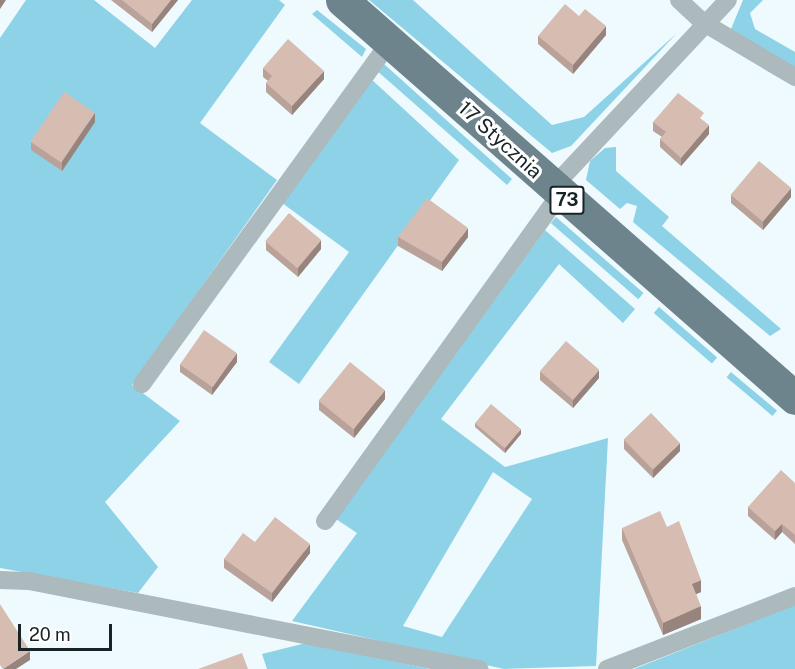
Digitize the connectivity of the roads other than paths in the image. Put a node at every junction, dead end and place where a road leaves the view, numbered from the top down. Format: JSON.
{"nodes":[{"id":1,"x":342,"y":0,"type":"edge"},
{"id":2,"x":679,"y":0,"type":"edge"},
{"id":3,"x":728,"y":0,"type":"edge"},
{"id":4,"x":704,"y":23,"type":"junction"},
{"id":5,"x":390,"y":42,"type":"junction"},
{"id":6,"x":795,"y":77,"type":"edge"},
{"id":7,"x":556,"y":190,"type":"junction"},
{"id":8,"x":142,"y":384,"type":"dead end"},
{"id":9,"x":795,"y":398,"type":"edge"},
{"id":10,"x":325,"y":521,"type":"dead end"},
{"id":11,"x":0,"y":580,"type":"edge"},
{"id":12,"x":795,"y":596,"type":"edge"},
{"id":13,"x":479,"y":669,"type":"edge"},
{"id":14,"x":607,"y":669,"type":"edge"}],
"edges":[{"from":1,"to":5,"type":"main road","name":"17 Stycznia","number":"73"},
{"from":2,"to":4,"type":"lane"},
{"from":3,"to":4,"type":"lane"},
{"from":4,"to":6,"type":"lane"},
{"from":4,"to":7,"type":"lane"},
{"from":5,"to":7,"type":"main road","name":"17 Stycznia","number":"73"},
{"from":5,"to":8,"type":"lane"},
{"from":7,"to":9,"type":"main road","name":"17 Stycznia","number":"73"},
{"from":7,"to":10,"type":"lane"},
{"from":11,"to":13,"type":"lane"},
{"from":12,"to":14,"type":"lane"}]}
